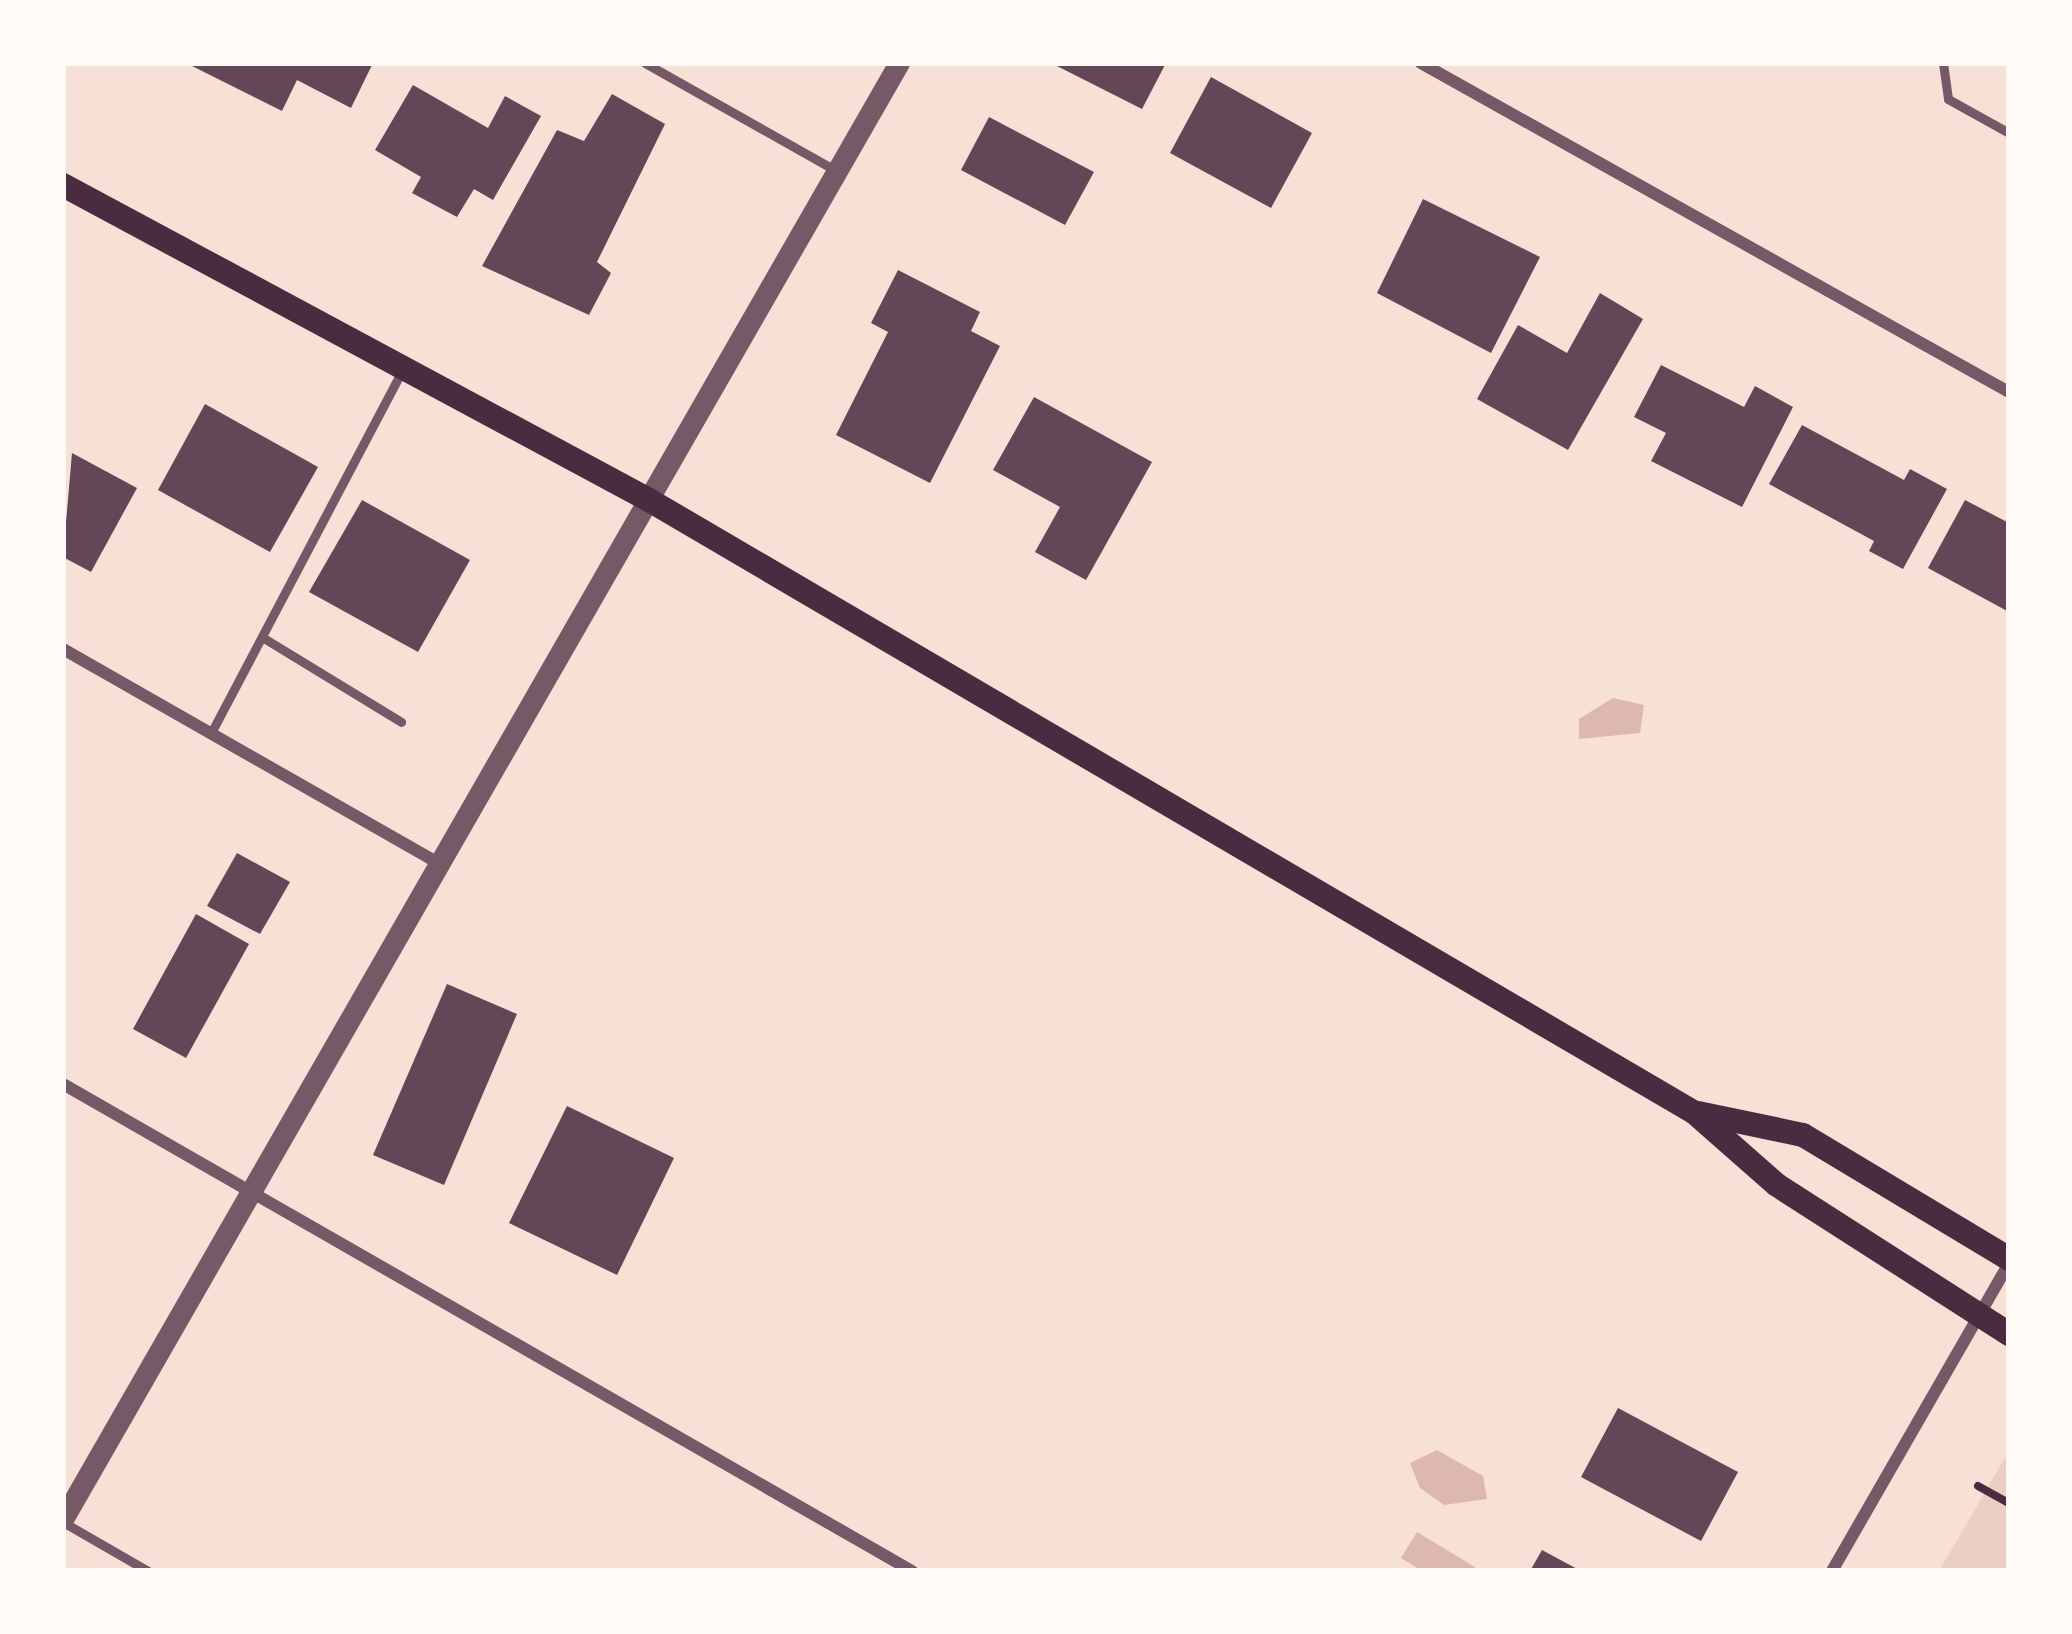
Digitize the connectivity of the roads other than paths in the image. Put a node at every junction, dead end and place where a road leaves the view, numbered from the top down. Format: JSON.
{"nodes":[{"id":1,"x":645,"y":63,"type":"edge"},
{"id":2,"x":899,"y":63,"type":"edge"},
{"id":3,"x":1421,"y":63,"type":"edge"},
{"id":4,"x":1943,"y":63,"type":"edge"},
{"id":5,"x":2009,"y":133,"type":"edge"},
{"id":6,"x":837,"y":171,"type":"junction"},
{"id":7,"x":63,"y":184,"type":"edge"},
{"id":8,"x":402,"y":370,"type":"junction"},
{"id":9,"x":2009,"y":392,"type":"edge"},
{"id":10,"x":649,"y":500,"type":"junction"},
{"id":11,"x":262,"y":637,"type":"junction"},
{"id":12,"x":63,"y":649,"type":"edge"},
{"id":13,"x":401,"y":722,"type":"dead end"},
{"id":14,"x":212,"y":733,"type":"junction"},
{"id":15,"x":440,"y":864,"type":"junction"},
{"id":16,"x":63,"y":1084,"type":"edge"},
{"id":17,"x":1695,"y":1113,"type":"junction"},
{"id":18,"x":252,"y":1192,"type":"junction"},
{"id":19,"x":2009,"y":1261,"type":"edge"},
{"id":20,"x":1978,"y":1314,"type":"junction"},
{"id":21,"x":2009,"y":1334,"type":"edge"},
{"id":22,"x":63,"y":1521,"type":"edge"},
{"id":23,"x":148,"y":1571,"type":"edge"},
{"id":24,"x":912,"y":1571,"type":"edge"},
{"id":25,"x":1832,"y":1571,"type":"edge"}],
"edges":[{"from":1,"to":6,"type":"lane"},
{"from":2,"to":6,"type":"street"},
{"from":3,"to":9,"type":"street"},
{"from":4,"to":5,"type":"lane"},
{"from":6,"to":10,"type":"street"},
{"from":7,"to":8,"type":"main road"},
{"from":8,"to":10,"type":"main road"},
{"from":8,"to":11,"type":"lane"},
{"from":10,"to":15,"type":"street"},
{"from":10,"to":17,"type":"main road"},
{"from":11,"to":13,"type":"lane"},
{"from":11,"to":14,"type":"lane"},
{"from":12,"to":14,"type":"street"},
{"from":14,"to":15,"type":"street"},
{"from":15,"to":18,"type":"street"},
{"from":16,"to":18,"type":"street"},
{"from":17,"to":19,"type":"main road"},
{"from":17,"to":20,"type":"main road"},
{"from":18,"to":22,"type":"street"},
{"from":18,"to":24,"type":"street"},
{"from":19,"to":20,"type":"street"},
{"from":20,"to":21,"type":"main road"},
{"from":20,"to":25,"type":"street"},
{"from":22,"to":23,"type":"lane"}]}
